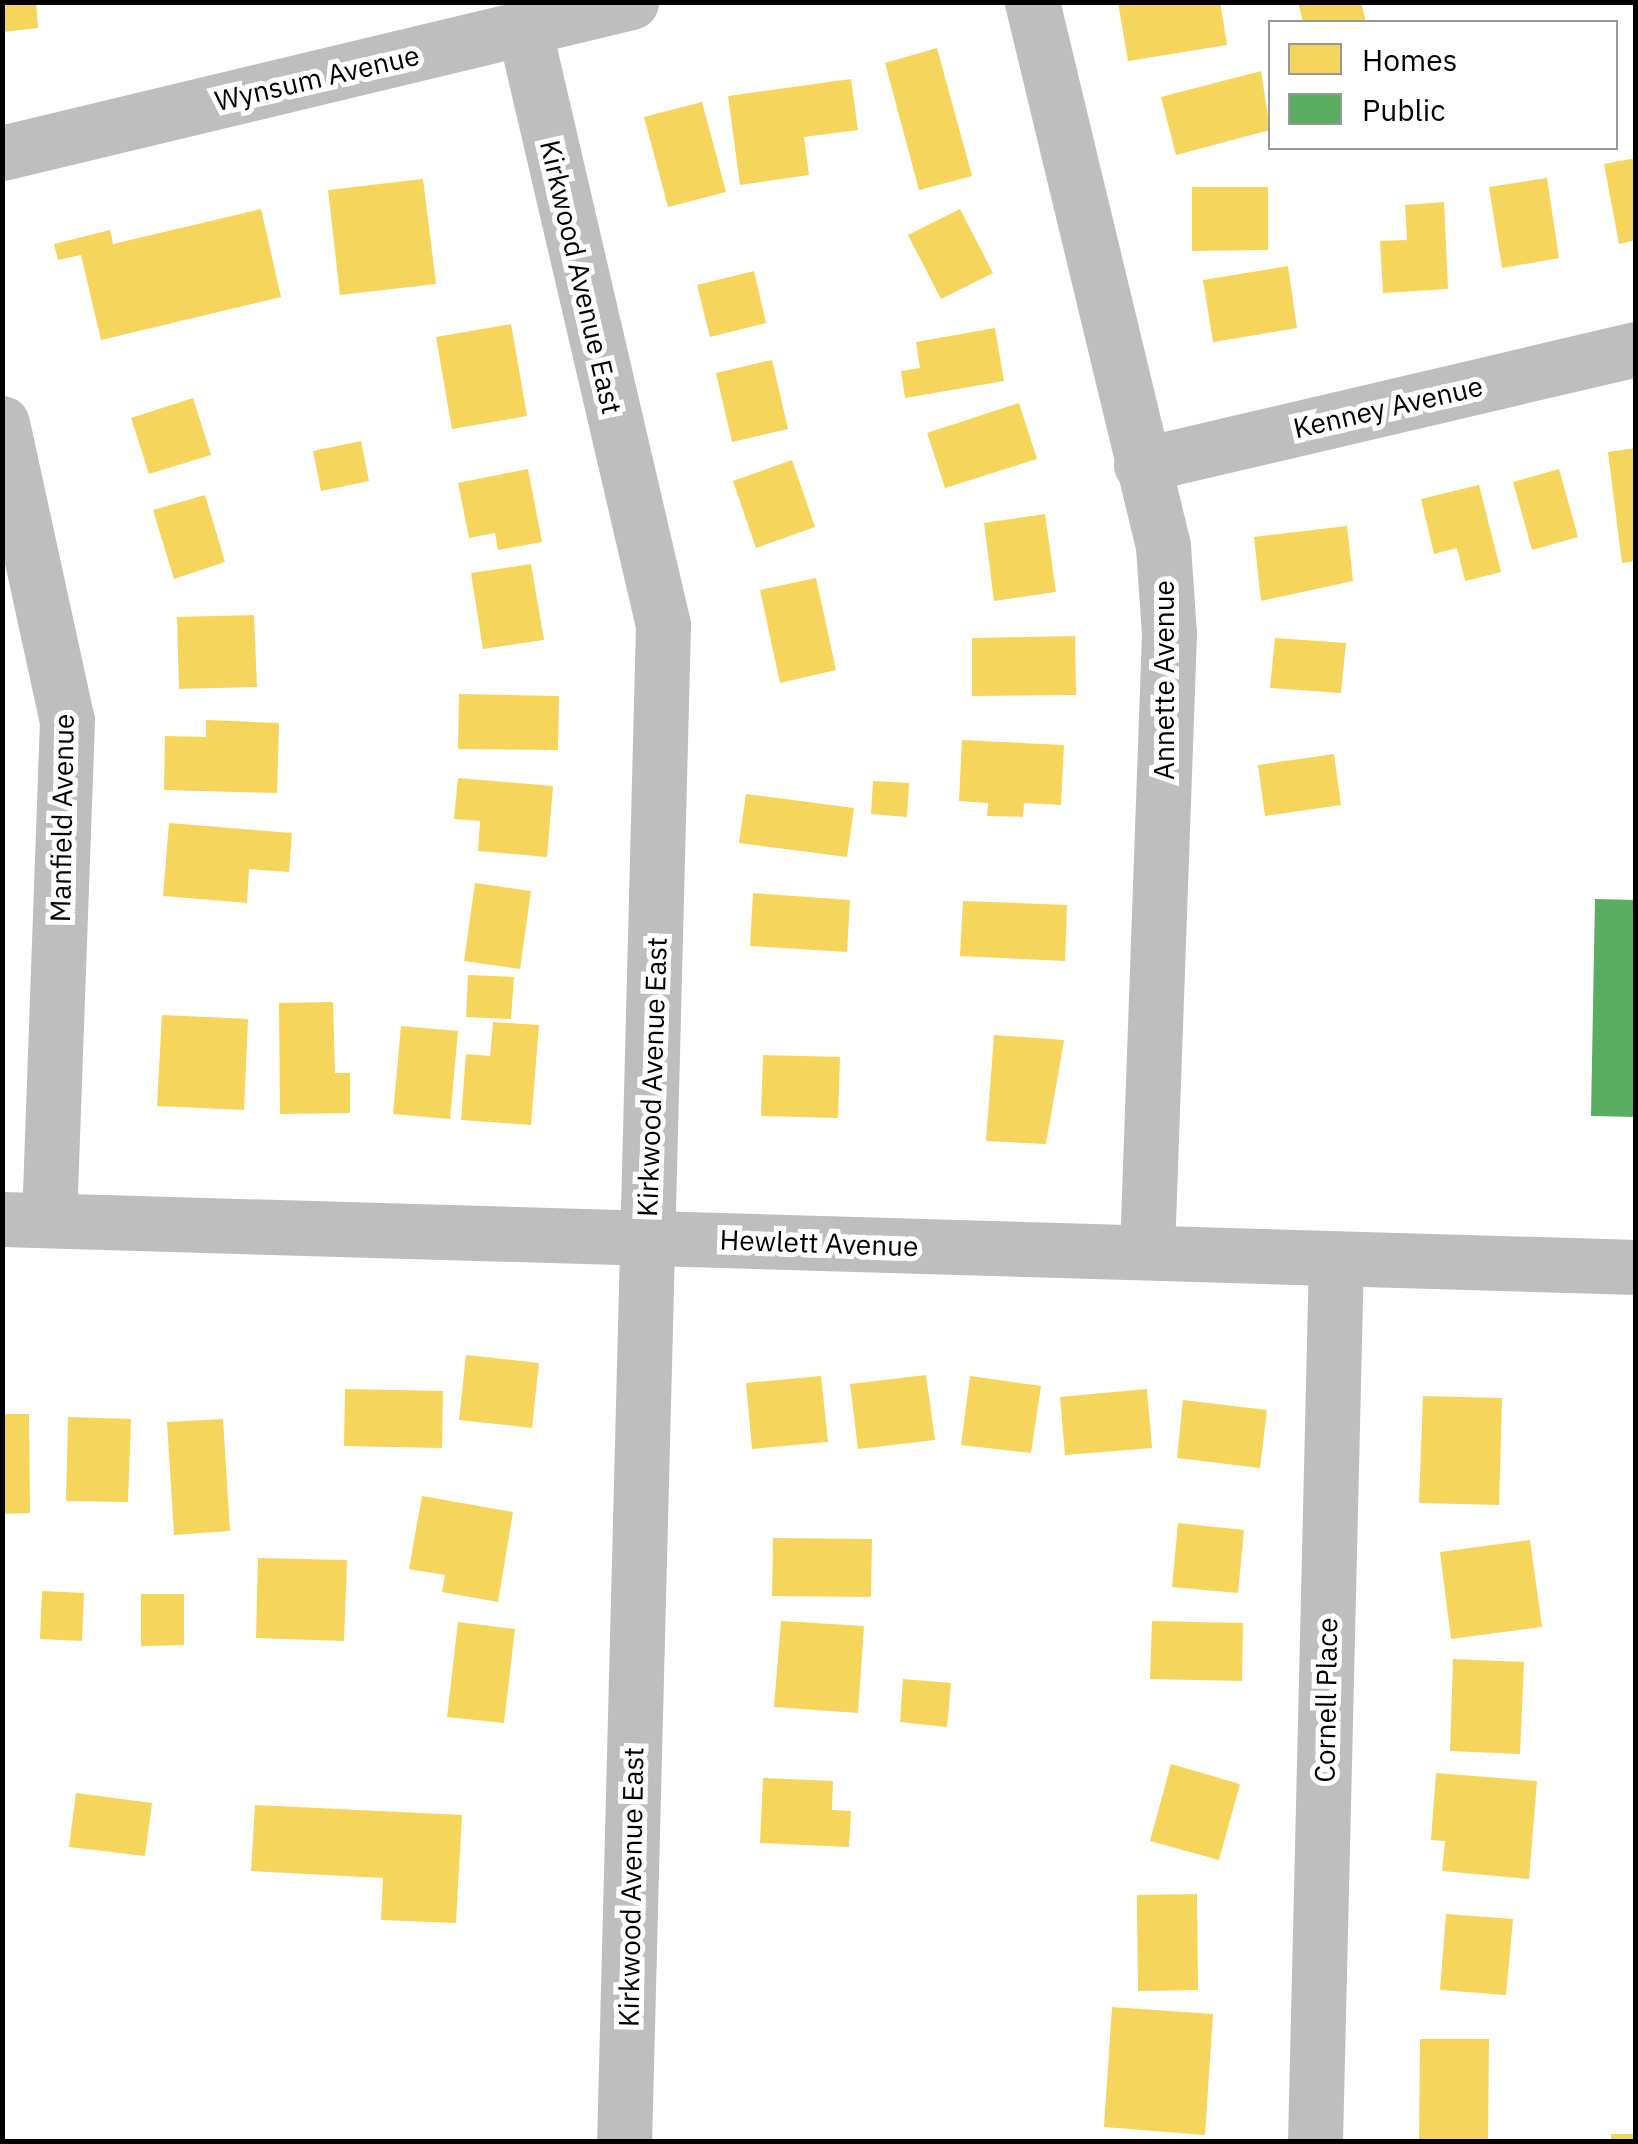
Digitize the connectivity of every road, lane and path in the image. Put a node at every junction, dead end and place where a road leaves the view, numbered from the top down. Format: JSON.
{"nodes":[{"id":1,"x":631,"y":2,"type":"edge"},
{"id":2,"x":1032,"y":2,"type":"edge"},
{"id":3,"x":524,"y":28,"type":"junction"},
{"id":4,"x":2,"y":153,"type":"edge"},
{"id":5,"x":1636,"y":349,"type":"edge"},
{"id":6,"x":2,"y":422,"type":"edge"},
{"id":7,"x":1141,"y":465,"type":"junction"},
{"id":8,"x":26,"y":1219,"type":"edge"},
{"id":9,"x":646,"y":1239,"type":"junction"},
{"id":10,"x":1148,"y":1252,"type":"junction"},
{"id":11,"x":1336,"y":1260,"type":"junction"},
{"id":12,"x":1636,"y":1266,"type":"edge"},
{"id":13,"x":624,"y":2142,"type":"edge"},
{"id":14,"x":1315,"y":2142,"type":"edge"}],
"edges":[{"from":1,"to":3,"type":"street","name":"Wynsum Avenue"},
{"from":2,"to":7,"type":"street","name":"Annette Avenue"},
{"from":3,"to":4,"type":"street","name":"Wynsum Avenue"},
{"from":3,"to":9,"type":"street","name":"Kirkwood Avenue East"},
{"from":5,"to":7,"type":"street","name":"Kenney Avenue"},
{"from":6,"to":8,"type":"street","name":"Manfield Avenue"},
{"from":7,"to":10,"type":"street","name":"Annette Avenue"},
{"from":8,"to":9,"type":"street","name":"Hewlett Avenue"},
{"from":9,"to":10,"type":"street","name":"Hewlett Avenue"},
{"from":9,"to":13,"type":"street","name":"Kirkwood Avenue East"},
{"from":10,"to":11,"type":"street","name":"Hewlett Avenue"},
{"from":11,"to":12,"type":"street","name":"Hewlett Avenue"},
{"from":11,"to":14,"type":"street","name":"Cornell Place"}]}
